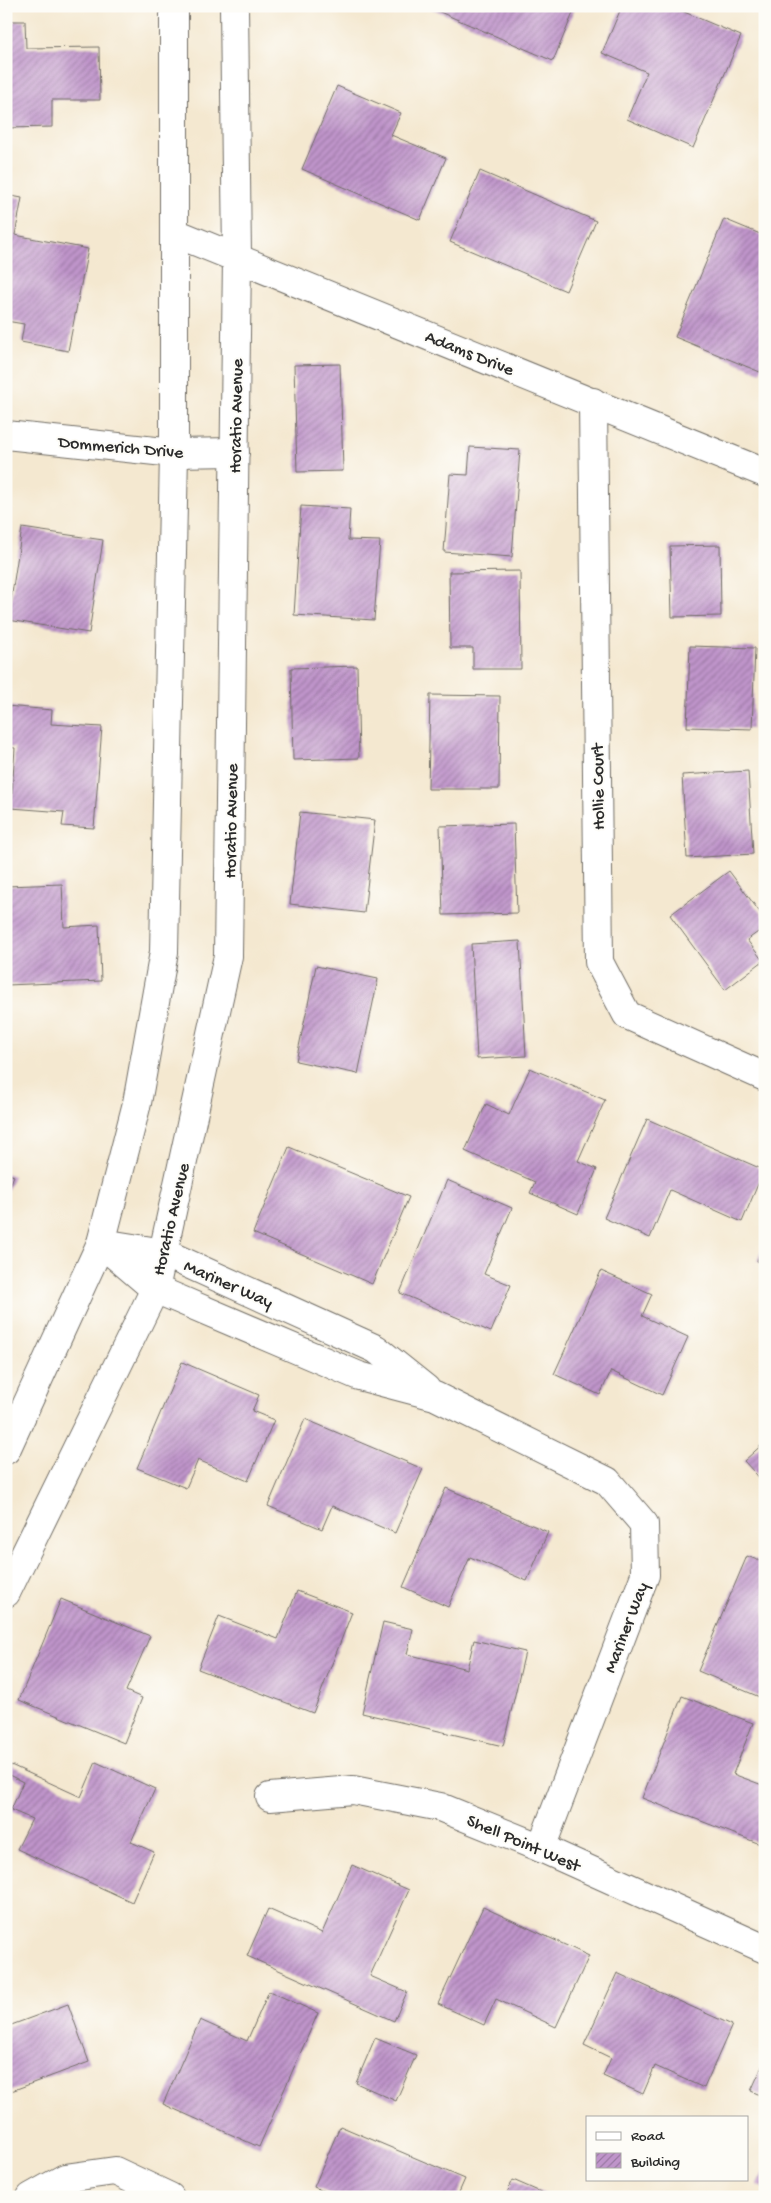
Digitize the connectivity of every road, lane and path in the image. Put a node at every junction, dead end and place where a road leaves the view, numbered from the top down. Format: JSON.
{"nodes":[{"id":1,"x":174,"y":6,"type":"edge"},
{"id":2,"x":234,"y":6,"type":"edge"},
{"id":3,"x":175,"y":233,"type":"junction"},
{"id":4,"x":237,"y":258,"type":"junction"},
{"id":5,"x":593,"y":402,"type":"junction"},
{"id":6,"x":6,"y":435,"type":"edge"},
{"id":7,"x":235,"y":452,"type":"junction"},
{"id":8,"x":174,"y":453,"type":"junction"},
{"id":9,"x":765,"y":473,"type":"edge"},
{"id":10,"x":765,"y":1077,"type":"edge"},
{"id":11,"x":101,"y":1243,"type":"junction"},
{"id":12,"x":164,"y":1253,"type":"junction"},
{"id":13,"x":155,"y":1289,"type":"junction"},
{"id":14,"x":435,"y":1396,"type":"junction"},
{"id":15,"x":6,"y":1450,"type":"edge"},
{"id":16,"x":6,"y":1593,"type":"edge"},
{"id":17,"x":270,"y":1797,"type":"dead end"},
{"id":18,"x":541,"y":1848,"type":"junction"},
{"id":19,"x":765,"y":1949,"type":"edge"},
{"id":20,"x":31,"y":2197,"type":"edge"},
{"id":21,"x":170,"y":2197,"type":"edge"}],
"edges":[{"from":1,"to":3,"type":"street"},
{"from":2,"to":4,"type":"street","name":"Horatio Avenue"},
{"from":3,"to":4,"type":"street","name":"Adams Drive"},
{"from":3,"to":8,"type":"street"},
{"from":4,"to":5,"type":"street","name":"Adams Drive"},
{"from":4,"to":7,"type":"street","name":"Horatio Avenue"},
{"from":5,"to":9,"type":"street","name":"Adams Drive"},
{"from":5,"to":10,"type":"street","name":"Hollie Court"},
{"from":6,"to":8,"type":"street","name":"Dommerich Drive"},
{"from":7,"to":8,"type":"street","name":"Dommerich Drive"},
{"from":7,"to":12,"type":"street","name":"Horatio Avenue"},
{"from":8,"to":11,"type":"street"},
{"from":11,"to":12,"type":"street","name":"Mariner Way"},
{"from":11,"to":13,"type":"street","name":"Mariner Way"},
{"from":11,"to":15,"type":"street"},
{"from":12,"to":13,"type":"street","name":"Horatio Avenue"},
{"from":12,"to":14,"type":"street","name":"Mariner Way"},
{"from":13,"to":14,"type":"street","name":"Mariner Way"},
{"from":13,"to":16,"type":"street","name":"Horatio Avenue"},
{"from":14,"to":18,"type":"street","name":"Mariner Way"},
{"from":17,"to":18,"type":"street","name":"Shell Point West"},
{"from":18,"to":19,"type":"street","name":"Shell Point West"},
{"from":20,"to":21,"type":"street"}]}
